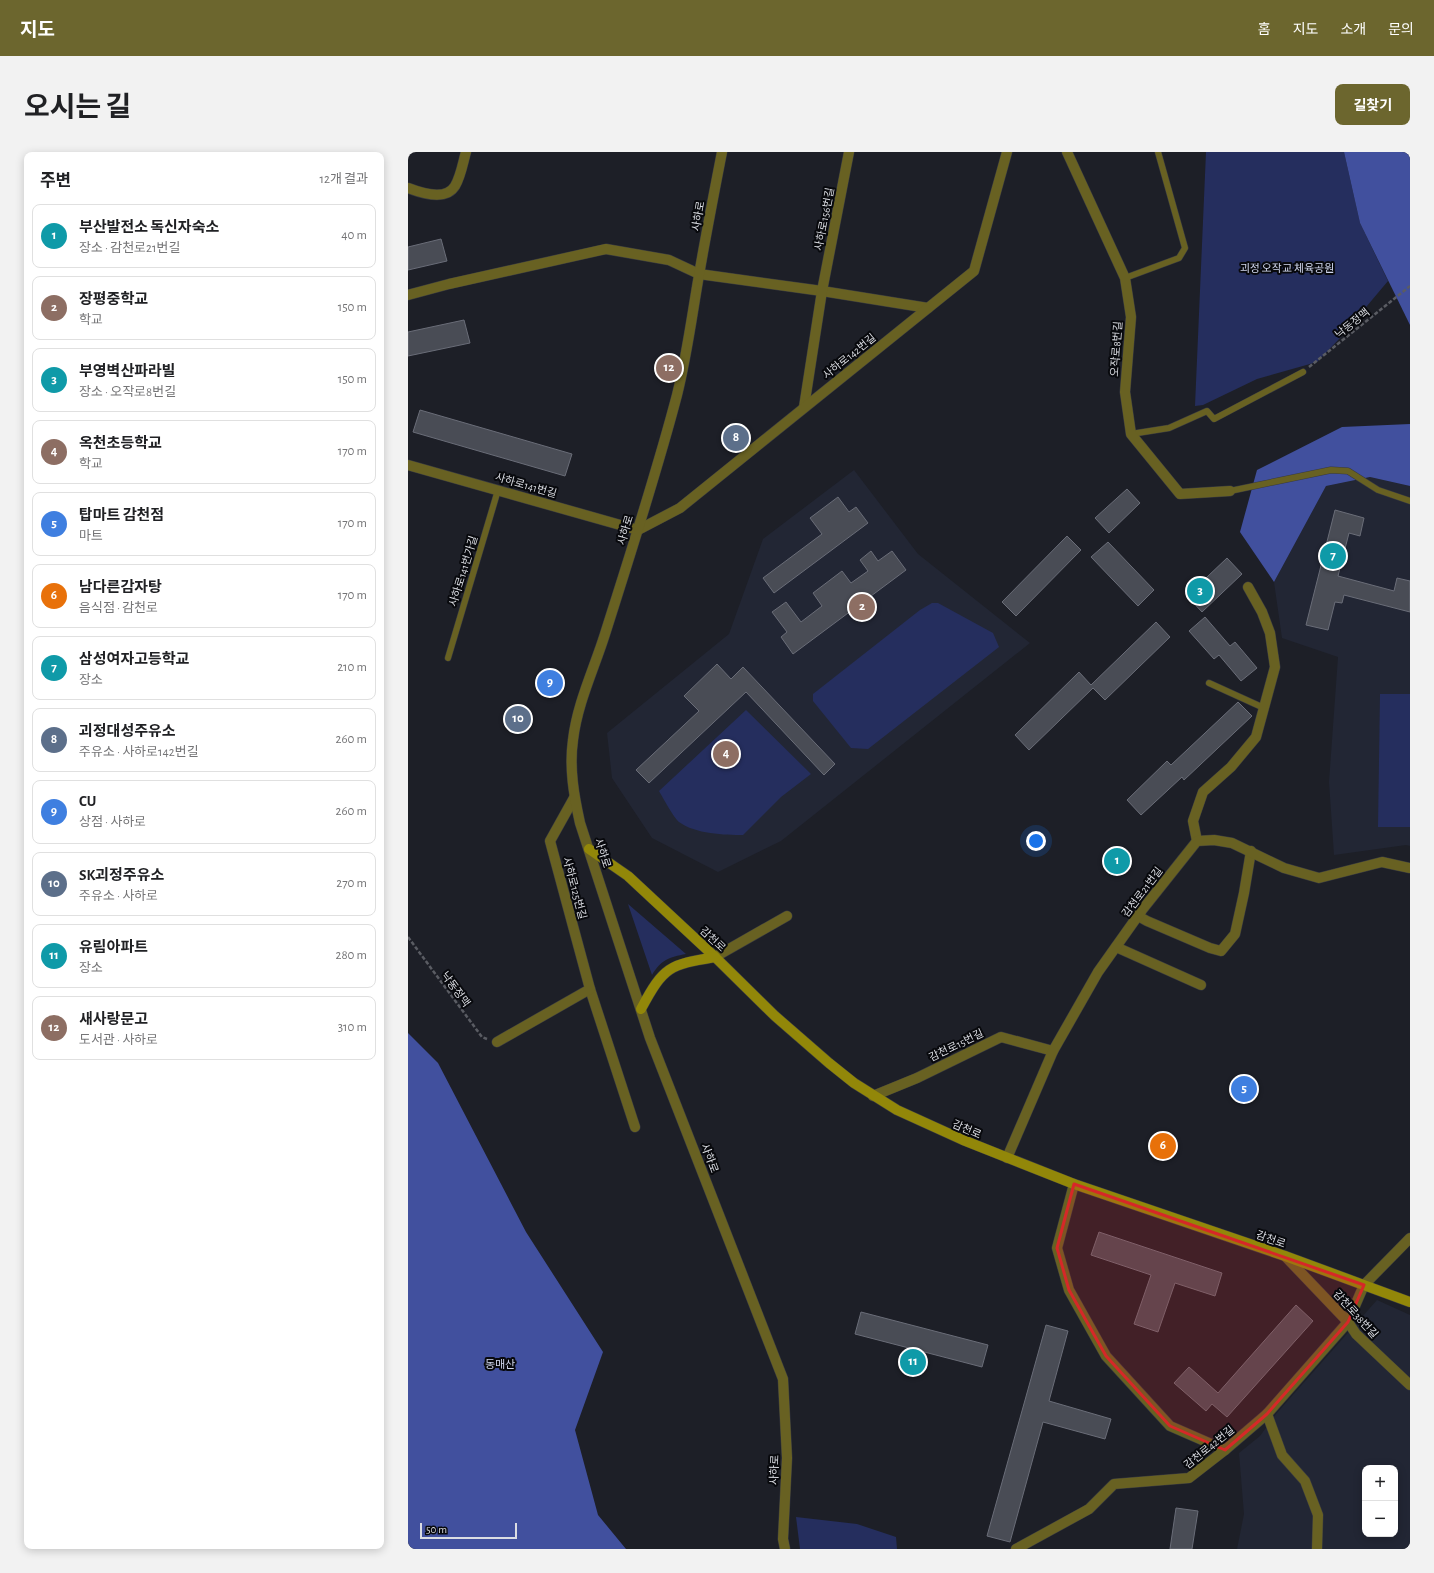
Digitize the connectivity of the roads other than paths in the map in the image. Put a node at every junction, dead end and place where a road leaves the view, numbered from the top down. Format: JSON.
{"nodes":[{"id":1,"x":466,"y":152,"type":"edge"},
{"id":2,"x":722,"y":152,"type":"edge"},
{"id":3,"x":849,"y":152,"type":"edge"},
{"id":4,"x":1007,"y":152,"type":"edge"},
{"id":5,"x":1067,"y":152,"type":"edge"},
{"id":6,"x":1158,"y":152,"type":"edge"},
{"id":7,"x":408,"y":188,"type":"edge"},
{"id":8,"x":699,"y":274,"type":"junction"},
{"id":9,"x":1126,"y":278,"type":"junction"},
{"id":10,"x":822,"y":291,"type":"junction"},
{"id":11,"x":408,"y":295,"type":"edge"},
{"id":12,"x":928,"y":308,"type":"junction"},
{"id":13,"x":1303,"y":372,"type":"road end"},
{"id":14,"x":804,"y":406,"type":"junction"},
{"id":15,"x":1131,"y":434,"type":"junction"},
{"id":16,"x":408,"y":465,"type":"edge"},
{"id":17,"x":498,"y":490,"type":"junction"},
{"id":18,"x":1230,"y":491,"type":"joint"},
{"id":19,"x":1410,"y":501,"type":"edge"},
{"id":20,"x":638,"y":530,"type":"junction"},
{"id":21,"x":1248,"y":587,"type":"dead end"},
{"id":22,"x":448,"y":658,"type":"dead end"},
{"id":23,"x":1209,"y":683,"type":"dead end"},
{"id":24,"x":1264,"y":708,"type":"junction"},
{"id":25,"x":574,"y":798,"type":"junction"},
{"id":26,"x":1197,"y":841,"type":"junction"},
{"id":27,"x":589,"y":849,"type":"junction"},
{"id":28,"x":1252,"y":851,"type":"junction"},
{"id":29,"x":1410,"y":868,"type":"edge"},
{"id":30,"x":787,"y":916,"type":"dead end"},
{"id":31,"x":1138,"y":916,"type":"junction"},
{"id":32,"x":1116,"y":947,"type":"junction"},
{"id":33,"x":715,"y":956,"type":"junction"},
{"id":34,"x":1201,"y":985,"type":"dead end"},
{"id":35,"x":590,"y":988,"type":"junction"},
{"id":36,"x":641,"y":1008,"type":"junction"},
{"id":37,"x":497,"y":1042,"type":"road end"},
{"id":38,"x":1053,"y":1051,"type":"junction"},
{"id":39,"x":873,"y":1096,"type":"junction"},
{"id":40,"x":635,"y":1127,"type":"dead end"},
{"id":41,"x":1007,"y":1158,"type":"junction"},
{"id":42,"x":1074,"y":1184,"type":"junction"},
{"id":43,"x":1410,"y":1238,"type":"edge"},
{"id":44,"x":1285,"y":1256,"type":"junction"},
{"id":45,"x":1364,"y":1285,"type":"junction"},
{"id":46,"x":1410,"y":1302,"type":"edge"},
{"id":47,"x":1348,"y":1322,"type":"junction"},
{"id":48,"x":1410,"y":1385,"type":"edge"},
{"id":49,"x":1267,"y":1414,"type":"junction"},
{"id":50,"x":1225,"y":1450,"type":"junction"},
{"id":51,"x":784,"y":1549,"type":"edge"},
{"id":52,"x":1016,"y":1549,"type":"edge"},
{"id":53,"x":1317,"y":1549,"type":"edge"}],
"edges":[{"from":1,"to":7,"type":"street"},
{"from":2,"to":8,"type":"street","name":"사하로"},
{"from":3,"to":10,"type":"street","name":"사하로156번길"},
{"from":4,"to":12,"type":"street","name":"사하로142번길"},
{"from":5,"to":9,"type":"street","name":"오작로8번길"},
{"from":6,"to":9,"type":"lane"},
{"from":8,"to":10,"type":"street"},
{"from":8,"to":11,"type":"street"},
{"from":8,"to":20,"type":"street","name":"사하로"},
{"from":9,"to":15,"type":"street","name":"오작로8번길"},
{"from":10,"to":12,"type":"street"},
{"from":10,"to":14,"type":"street","name":"사하로156번길"},
{"from":12,"to":14,"type":"street","name":"사하로142번길"},
{"from":13,"to":15,"type":"lane"},
{"from":14,"to":20,"type":"street","name":"사하로142번길"},
{"from":15,"to":18,"type":"street"},
{"from":16,"to":17,"type":"street","name":"사하로141번길"},
{"from":17,"to":20,"type":"street","name":"사하로141번길"},
{"from":17,"to":22,"type":"lane","name":"사하로141번가길"},
{"from":18,"to":19,"type":"lane"},
{"from":20,"to":25,"type":"street","name":"사하로"},
{"from":21,"to":24,"type":"street"},
{"from":23,"to":24,"type":"lane"},
{"from":24,"to":26,"type":"street"},
{"from":25,"to":27,"type":"street","name":"사하로"},
{"from":25,"to":35,"type":"street","name":"사하로125번길"},
{"from":26,"to":28,"type":"street"},
{"from":26,"to":31,"type":"street","name":"감천로21번길"},
{"from":27,"to":33,"type":"main road","name":"감천로"},
{"from":27,"to":36,"type":"street","name":"사하로"},
{"from":28,"to":29,"type":"street"},
{"from":28,"to":31,"type":"street"},
{"from":30,"to":33,"type":"street"},
{"from":31,"to":32,"type":"street","name":"감천로21번길"},
{"from":32,"to":34,"type":"street"},
{"from":32,"to":38,"type":"street","name":"감천로21번길"},
{"from":33,"to":36,"type":"main road"},
{"from":33,"to":39,"type":"main road","name":"감천로"},
{"from":35,"to":37,"type":"street"},
{"from":35,"to":40,"type":"street","name":"사하로125번길"},
{"from":36,"to":51,"type":"street","name":"사하로"},
{"from":38,"to":39,"type":"street","name":"감천로15번길"},
{"from":38,"to":41,"type":"street","name":"감천로21번길"},
{"from":39,"to":41,"type":"main road","name":"감천로"},
{"from":41,"to":42,"type":"main road","name":"감천로"},
{"from":42,"to":44,"type":"main road","name":"감천로"},
{"from":42,"to":50,"type":"street"},
{"from":43,"to":45,"type":"street"},
{"from":44,"to":45,"type":"main road","name":"감천로"},
{"from":44,"to":47,"type":"street","name":"감천로38번길"},
{"from":45,"to":46,"type":"main road","name":"감천로"},
{"from":45,"to":47,"type":"street","name":"감천로42번길"},
{"from":47,"to":48,"type":"street","name":"감천로38번길"},
{"from":47,"to":49,"type":"street","name":"감천로42번길"},
{"from":49,"to":50,"type":"street","name":"감천로42번길"},
{"from":49,"to":53,"type":"street"},
{"from":50,"to":52,"type":"street","name":"감천로42번길"}]}
